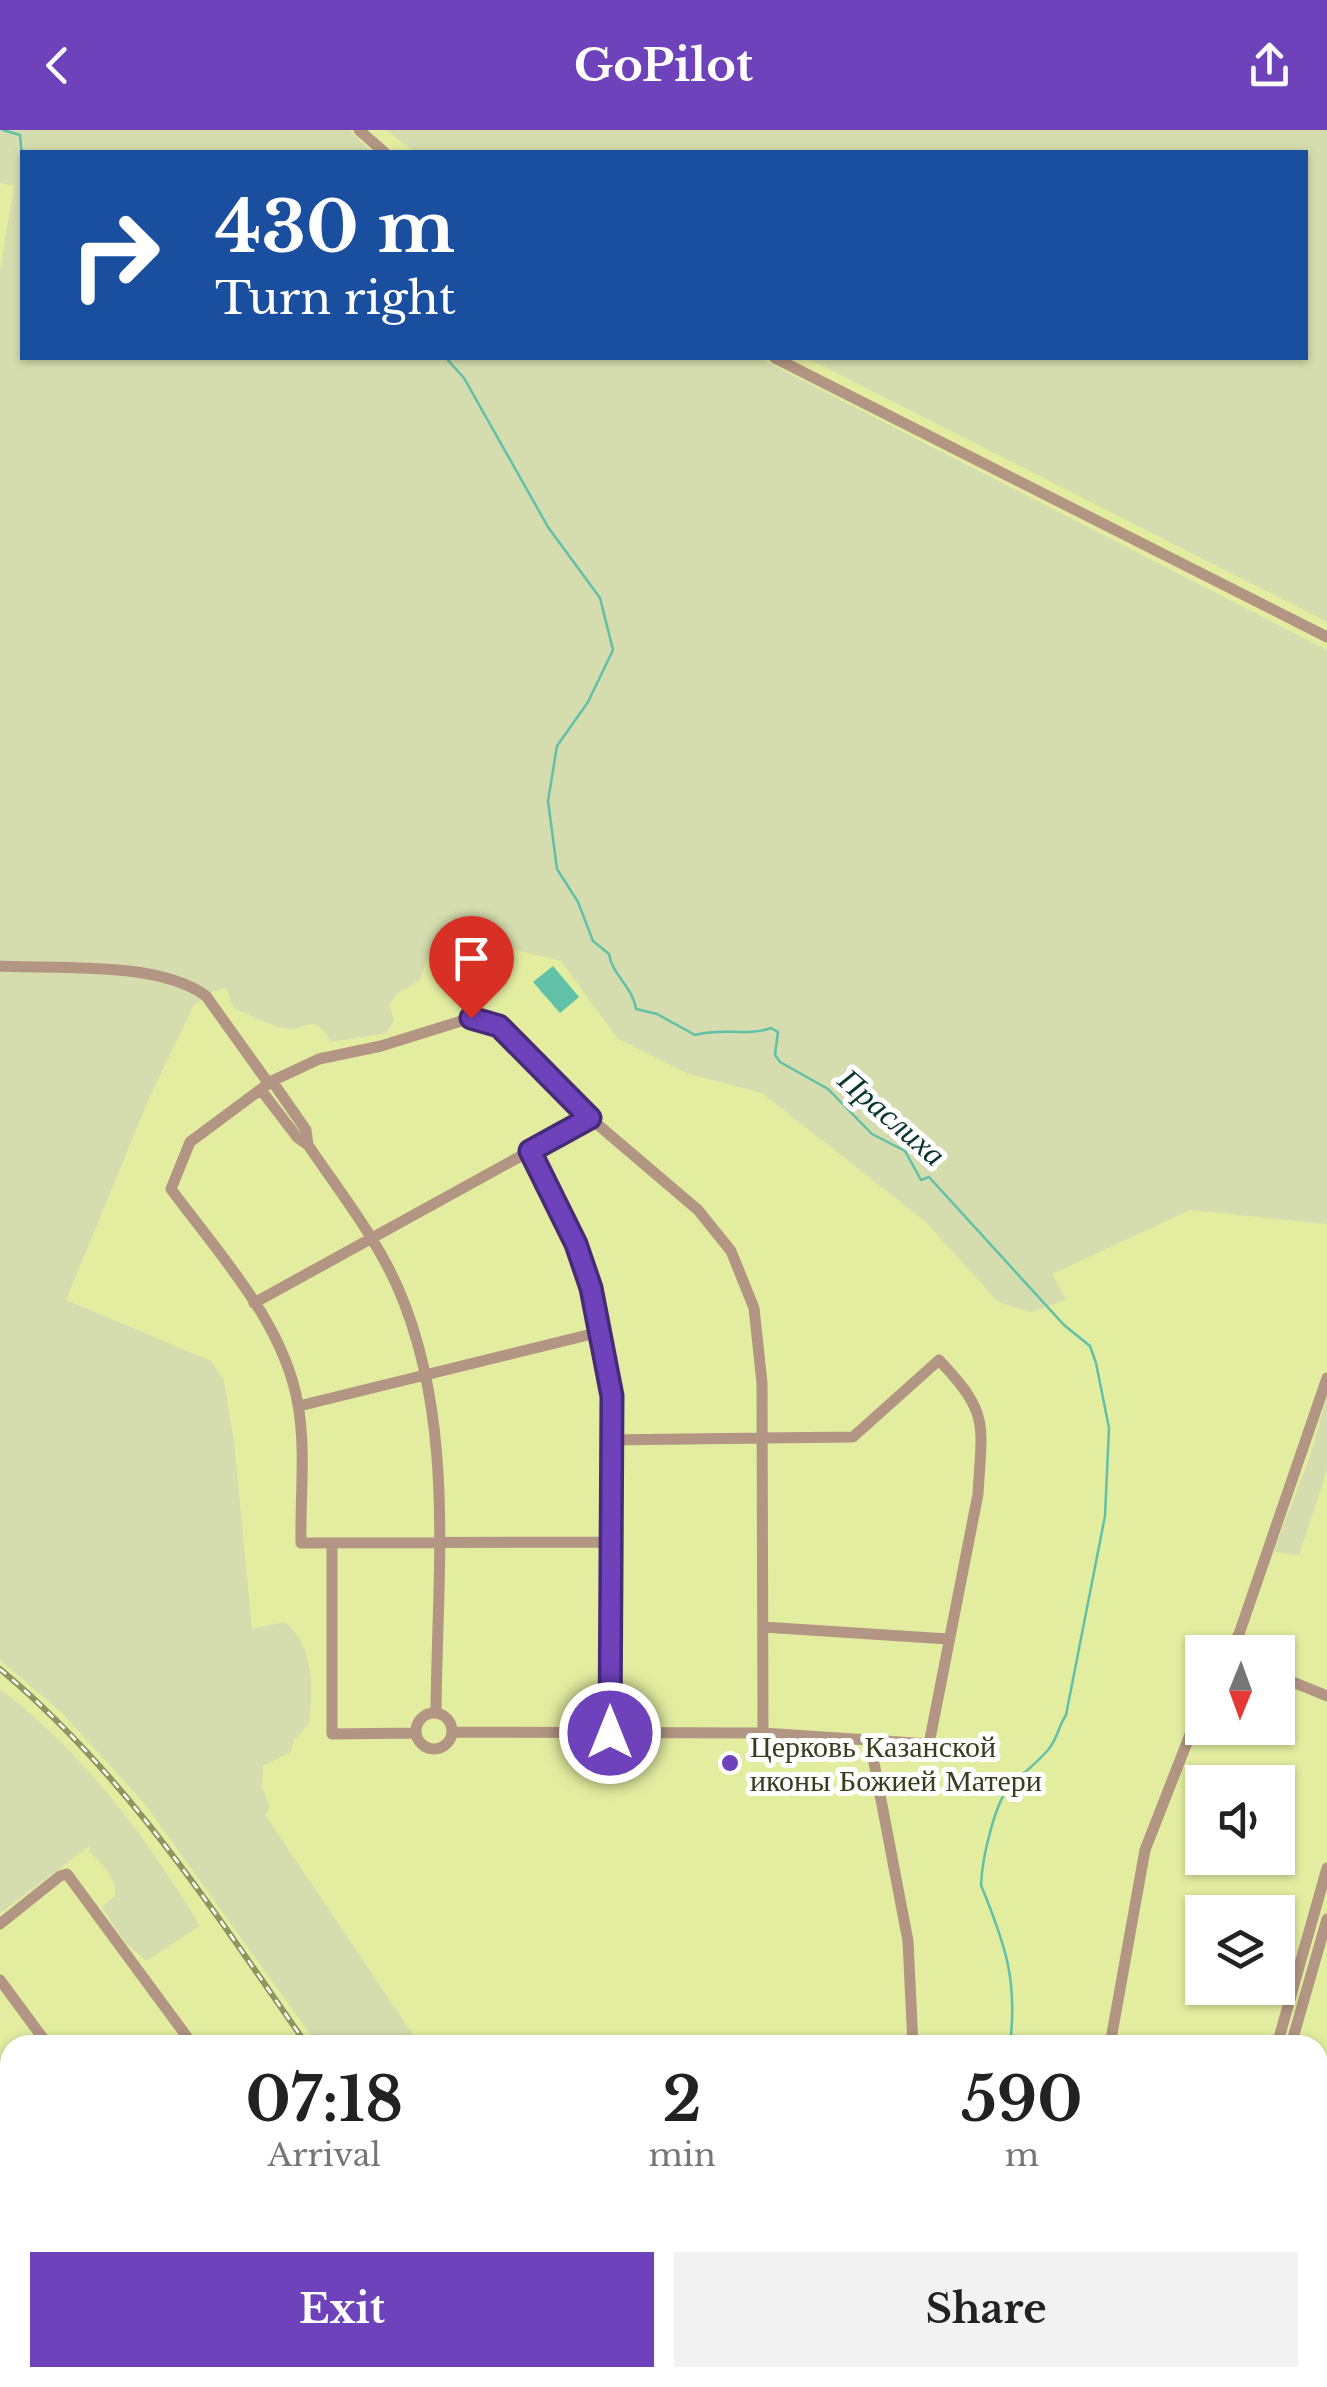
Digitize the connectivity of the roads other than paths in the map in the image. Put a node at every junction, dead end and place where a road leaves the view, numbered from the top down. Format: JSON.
{"nodes":[{"id":1,"x":359,"y":130,"type":"edge"},
{"id":2,"x":382,"y":150,"type":"edge"},
{"id":3,"x":779,"y":360,"type":"edge"},
{"id":4,"x":1327,"y":637,"type":"edge"},
{"id":5,"x":0,"y":966,"type":"edge"},
{"id":6,"x":267,"y":1085,"type":"junction"},
{"id":7,"x":590,"y":1118,"type":"junction"},
{"id":8,"x":530,"y":1151,"type":"junction"},
{"id":9,"x":372,"y":1238,"type":"junction"},
{"id":10,"x":254,"y":1303,"type":"junction"},
{"id":11,"x":600,"y":1332,"type":"junction"},
{"id":12,"x":428,"y":1374,"type":"junction"},
{"id":13,"x":1327,"y":1378,"type":"edge"},
{"id":14,"x":299,"y":1406,"type":"junction"},
{"id":15,"x":761,"y":1439,"type":"junction"},
{"id":16,"x":609,"y":1440,"type":"junction"},
{"id":17,"x":609,"y":1542,"type":"junction"},
{"id":18,"x":332,"y":1544,"type":"junction"},
{"id":19,"x":437,"y":1544,"type":"junction"},
{"id":20,"x":763,"y":1627,"type":"junction"},
{"id":21,"x":1238,"y":1635,"type":"edge"},
{"id":22,"x":948,"y":1639,"type":"junction"},
{"id":23,"x":1295,"y":1683,"type":"edge"},
{"id":24,"x":1327,"y":1696,"type":"edge"},
{"id":25,"x":436,"y":1713,"type":"junction"},
{"id":26,"x":452,"y":1732,"type":"junction"},
{"id":27,"x":610,"y":1733,"type":"junction"},
{"id":28,"x":763,"y":1733,"type":"junction"},
{"id":29,"x":416,"y":1734,"type":"junction"},
{"id":30,"x":1186,"y":1745,"type":"edge"},
{"id":31,"x":874,"y":1763,"type":"dead end"},
{"id":32,"x":1327,"y":1868,"type":"edge"},
{"id":33,"x":1327,"y":1920,"type":"edge"},
{"id":34,"x":0,"y":1924,"type":"edge"},
{"id":35,"x":0,"y":1980,"type":"edge"},
{"id":36,"x":41,"y":2035,"type":"edge"},
{"id":37,"x":186,"y":2035,"type":"edge"},
{"id":38,"x":913,"y":2035,"type":"edge"},
{"id":39,"x":1112,"y":2035,"type":"edge"},
{"id":40,"x":1280,"y":2035,"type":"edge"},
{"id":41,"x":1294,"y":2035,"type":"edge"}],
"edges":[{"from":1,"to":2,"type":"street"},
{"from":3,"to":4,"type":"street"},
{"from":5,"to":6,"type":"street"},
{"from":6,"to":7,"type":"street"},
{"from":6,"to":9,"type":"street"},
{"from":6,"to":10,"type":"street"},
{"from":7,"to":8,"type":"street"},
{"from":7,"to":15,"type":"street"},
{"from":8,"to":9,"type":"street"},
{"from":8,"to":11,"type":"street"},
{"from":9,"to":10,"type":"street"},
{"from":9,"to":12,"type":"street"},
{"from":10,"to":14,"type":"street"},
{"from":11,"to":12,"type":"street"},
{"from":11,"to":16,"type":"street"},
{"from":12,"to":14,"type":"street"},
{"from":12,"to":19,"type":"street"},
{"from":13,"to":21,"type":"street"},
{"from":14,"to":18,"type":"street"},
{"from":15,"to":16,"type":"street"},
{"from":15,"to":20,"type":"street"},
{"from":15,"to":22,"type":"street"},
{"from":16,"to":17,"type":"street"},
{"from":17,"to":19,"type":"street"},
{"from":17,"to":27,"type":"street"},
{"from":18,"to":19,"type":"street"},
{"from":18,"to":29,"type":"street"},
{"from":19,"to":25,"type":"street"},
{"from":20,"to":22,"type":"street"},
{"from":20,"to":28,"type":"street"},
{"from":22,"to":28,"type":"street"},
{"from":23,"to":24,"type":"street"},
{"from":25,"to":26,"type":"street"},
{"from":25,"to":29,"type":"street"},
{"from":26,"to":27,"type":"street"},
{"from":26,"to":29,"type":"street"},
{"from":27,"to":28,"type":"street"},
{"from":30,"to":39,"type":"street"},
{"from":31,"to":38,"type":"street"},
{"from":32,"to":40,"type":"street"},
{"from":33,"to":41,"type":"street"},
{"from":34,"to":37,"type":"street"},
{"from":35,"to":36,"type":"street"}]}
